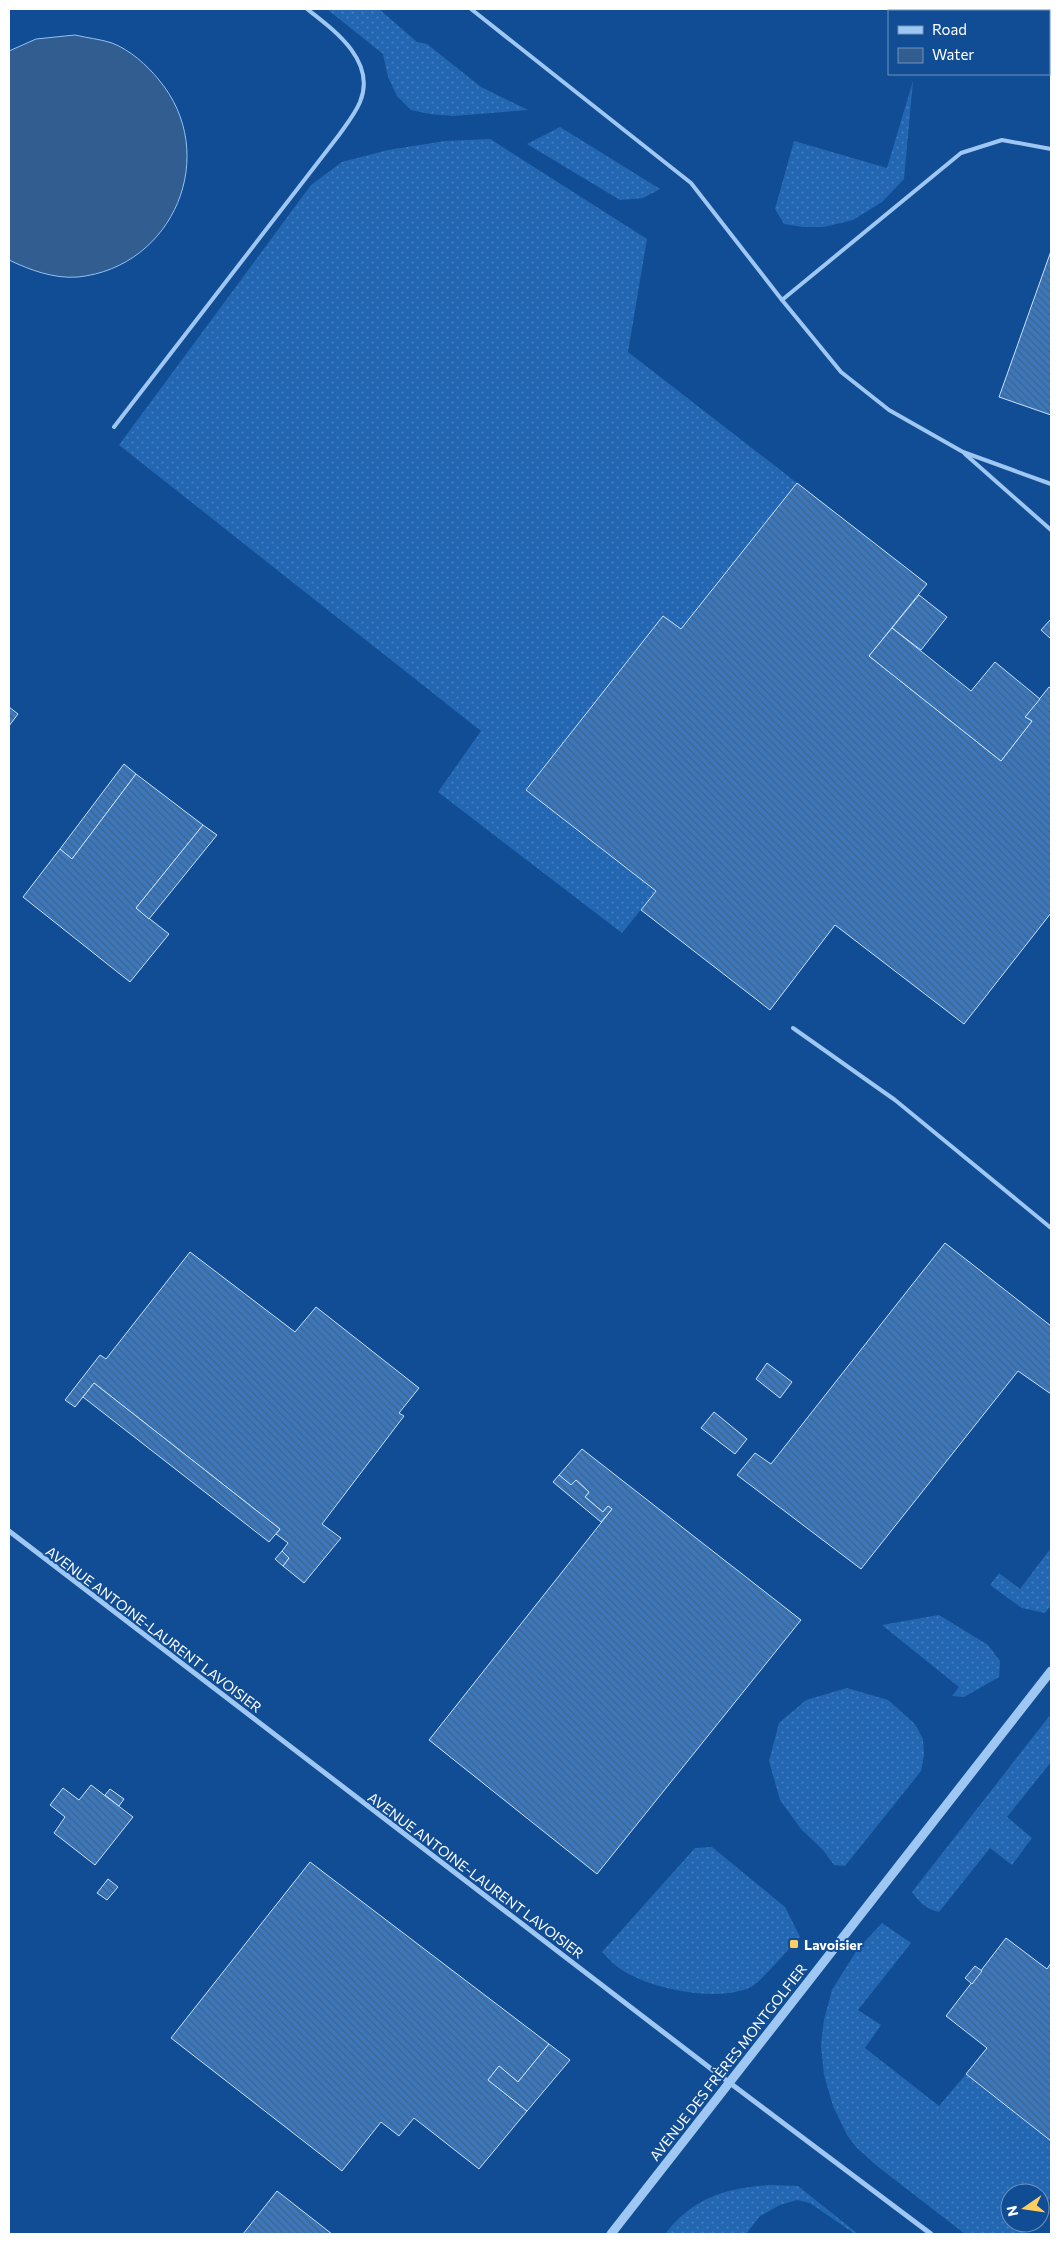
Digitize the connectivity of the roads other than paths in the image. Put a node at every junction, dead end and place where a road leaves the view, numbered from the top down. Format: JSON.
{"nodes":[{"id":1,"x":307,"y":9,"type":"edge"},
{"id":2,"x":471,"y":9,"type":"edge"},
{"id":3,"x":1051,"y":149,"type":"edge"},
{"id":4,"x":782,"y":300,"type":"junction"},
{"id":5,"x":114,"y":427,"type":"dead end"},
{"id":6,"x":963,"y":452,"type":"junction"},
{"id":7,"x":1051,"y":484,"type":"edge"},
{"id":8,"x":1051,"y":530,"type":"edge"},
{"id":9,"x":793,"y":1028,"type":"dead end"},
{"id":10,"x":1051,"y":1228,"type":"edge"},
{"id":11,"x":9,"y":1531,"type":"edge"},
{"id":12,"x":1051,"y":1671,"type":"edge"},
{"id":13,"x":730,"y":2083,"type":"junction"},
{"id":14,"x":611,"y":2234,"type":"edge"},
{"id":15,"x":931,"y":2234,"type":"edge"}],
"edges":[{"from":1,"to":5,"type":"lane"},
{"from":2,"to":4,"type":"lane"},
{"from":3,"to":4,"type":"lane"},
{"from":4,"to":6,"type":"lane"},
{"from":6,"to":7,"type":"lane"},
{"from":6,"to":8,"type":"lane"},
{"from":9,"to":10,"type":"lane"},
{"from":11,"to":13,"type":"street","name":"AVENUE ANTOINE-LAURENT LAVOISIER"},
{"from":12,"to":13,"type":"street","name":"AVENUE DES FRÈRES MONTGOLFIER"},
{"from":13,"to":14,"type":"street","name":"AVENUE DES FRÈRES MONTGOLFIER"},
{"from":13,"to":15,"type":"street","name":"AVENUE ANTOINE-LAURENT LAVOISIER"}]}
